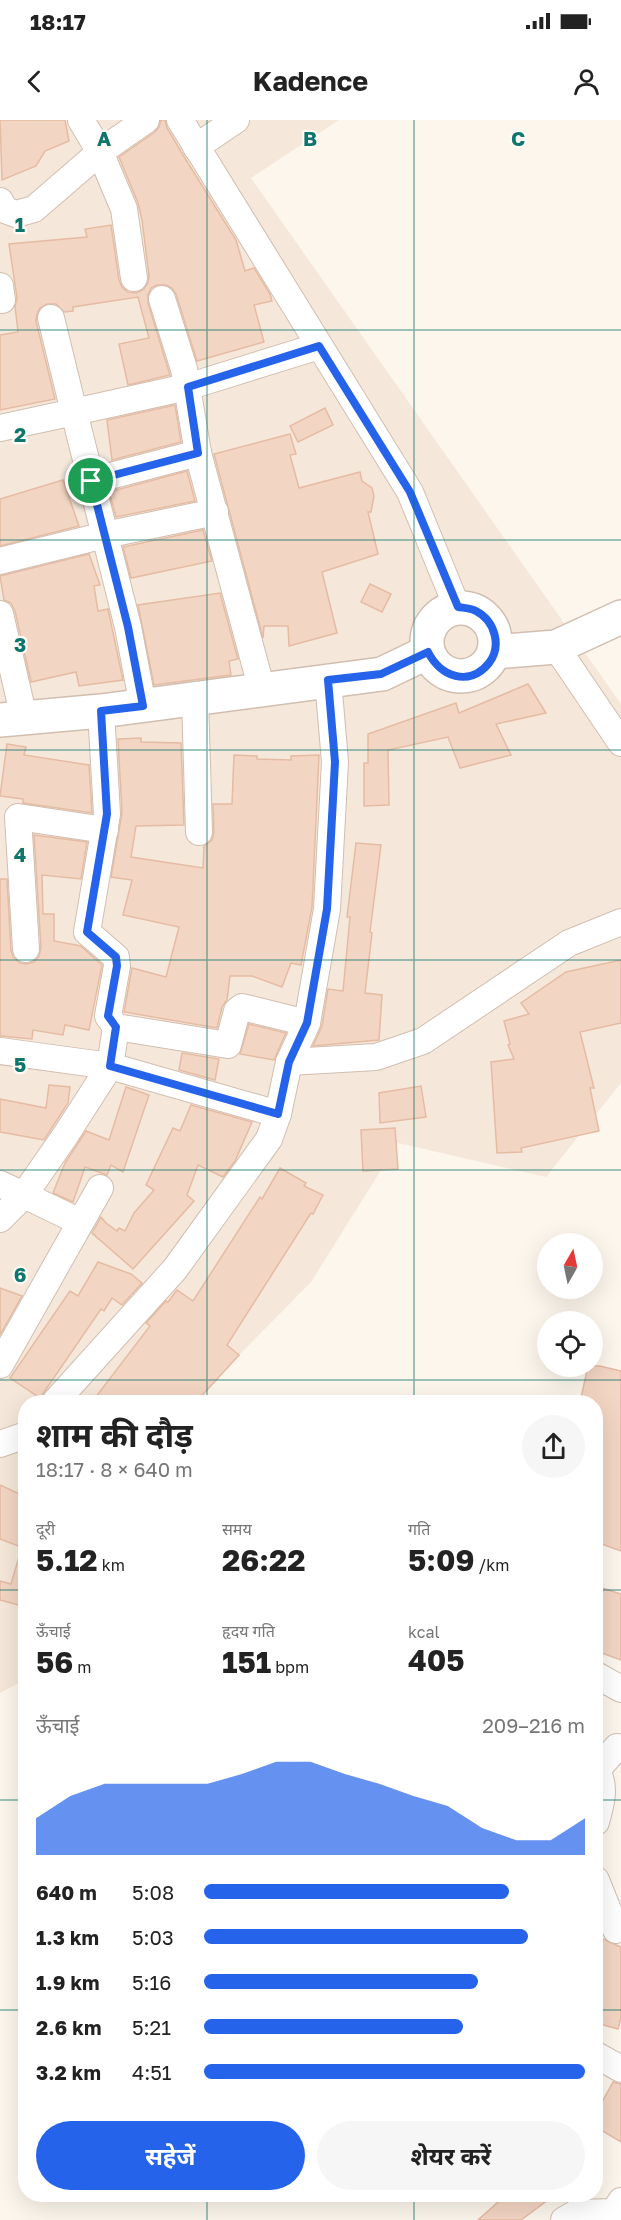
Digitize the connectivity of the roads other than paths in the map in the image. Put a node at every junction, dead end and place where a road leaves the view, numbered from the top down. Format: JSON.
{"nodes":[{"id":1,"x":81,"y":120,"type":"edge"},
{"id":2,"x":146,"y":120,"type":"edge"},
{"id":3,"x":180,"y":120,"type":"edge"},
{"id":4,"x":236,"y":120,"type":"edge"},
{"id":5,"x":196,"y":147,"type":"junction"},
{"id":6,"x":100,"y":152,"type":"junction"},
{"id":7,"x":2,"y":210,"type":"edge"},
{"id":8,"x":134,"y":278,"type":"dead end"},
{"id":9,"x":162,"y":299,"type":"dead end"},
{"id":10,"x":51,"y":318,"type":"dead end"},
{"id":11,"x":319,"y":346,"type":"junction"},
{"id":12,"x":188,"y":387,"type":"junction"},
{"id":13,"x":74,"y":412,"type":"junction"},
{"id":14,"x":0,"y":429,"type":"edge"},
{"id":15,"x":198,"y":453,"type":"junction"},
{"id":16,"x":91,"y":481,"type":"junction"},
{"id":17,"x":215,"y":512,"type":"junction"},
{"id":18,"x":105,"y":535,"type":"junction"},
{"id":19,"x":0,"y":561,"type":"edge"},
{"id":20,"x":458,"y":607,"type":"junction"},
{"id":21,"x":0,"y":614,"type":"edge"},
{"id":22,"x":621,"y":617,"type":"edge"},
{"id":23,"x":556,"y":647,"type":"junction"},
{"id":24,"x":428,"y":652,"type":"junction"},
{"id":25,"x":495,"y":652,"type":"junction"},
{"id":26,"x":328,"y":680,"type":"junction"},
{"id":27,"x":262,"y":690,"type":"junction"},
{"id":28,"x":195,"y":698,"type":"junction"},
{"id":29,"x":143,"y":706,"type":"junction"},
{"id":30,"x":101,"y":711,"type":"junction"},
{"id":31,"x":12,"y":719,"type":"edge"},
{"id":32,"x":621,"y":743,"type":"edge"},
{"id":33,"x":9,"y":815,"type":"edge"},
{"id":34,"x":105,"y":830,"type":"junction"},
{"id":35,"x":199,"y":832,"type":"dead end"},
{"id":36,"x":621,"y":922,"type":"edge"},
{"id":37,"x":26,"y":949,"type":"dead end"},
{"id":38,"x":307,"y":1023,"type":"junction"},
{"id":39,"x":116,"y":1027,"type":"junction"},
{"id":40,"x":0,"y":1051,"type":"edge"},
{"id":41,"x":289,"y":1062,"type":"junction"},
{"id":42,"x":110,"y":1066,"type":"junction"},
{"id":43,"x":278,"y":1114,"type":"junction"},
{"id":44,"x":0,"y":1184,"type":"edge"},
{"id":45,"x":100,"y":1188,"type":"dead end"},
{"id":46,"x":24,"y":1195,"type":"junction"},
{"id":47,"x":0,"y":1219,"type":"edge"},
{"id":48,"x":80,"y":1222,"type":"junction"},
{"id":49,"x":0,"y":1365,"type":"edge"},
{"id":50,"x":61,"y":1395,"type":"edge"},
{"id":51,"x":18,"y":1438,"type":"edge"},
{"id":52,"x":0,"y":1444,"type":"edge"},
{"id":53,"x":603,"y":1679,"type":"edge"},
{"id":54,"x":621,"y":1689,"type":"edge"},
{"id":55,"x":617,"y":1747,"type":"dead end"},
{"id":56,"x":603,"y":1763,"type":"edge"},
{"id":57,"x":603,"y":1902,"type":"edge"},
{"id":58,"x":611,"y":1927,"type":"edge"},
{"id":59,"x":603,"y":2059,"type":"edge"},
{"id":60,"x":621,"y":2069,"type":"edge"},
{"id":61,"x":614,"y":2211,"type":"edge"},
{"id":62,"x":564,"y":2220,"type":"edge"}],
"edges":[{"from":1,"to":6,"type":"street"},
{"from":2,"to":6,"type":"street"},
{"from":3,"to":5,"type":"street"},
{"from":4,"to":5,"type":"street"},
{"from":5,"to":11,"type":"street"},
{"from":6,"to":7,"type":"street"},
{"from":6,"to":8,"type":"street"},
{"from":9,"to":12,"type":"street"},
{"from":10,"to":13,"type":"street"},
{"from":11,"to":12,"type":"street"},
{"from":11,"to":20,"type":"street"},
{"from":12,"to":13,"type":"street"},
{"from":12,"to":15,"type":"street"},
{"from":13,"to":14,"type":"street"},
{"from":13,"to":16,"type":"street"},
{"from":15,"to":16,"type":"street"},
{"from":15,"to":17,"type":"street"},
{"from":16,"to":18,"type":"street"},
{"from":17,"to":18,"type":"street"},
{"from":17,"to":27,"type":"street"},
{"from":18,"to":19,"type":"street"},
{"from":18,"to":29,"type":"street"},
{"from":20,"to":24,"type":"street"},
{"from":20,"to":25,"type":"street"},
{"from":21,"to":31,"type":"street"},
{"from":22,"to":23,"type":"street"},
{"from":23,"to":25,"type":"street"},
{"from":23,"to":32,"type":"street"},
{"from":24,"to":25,"type":"street"},
{"from":24,"to":26,"type":"street"},
{"from":26,"to":27,"type":"street"},
{"from":26,"to":38,"type":"street"},
{"from":27,"to":28,"type":"street"},
{"from":28,"to":29,"type":"street"},
{"from":28,"to":35,"type":"street"},
{"from":29,"to":30,"type":"street"},
{"from":30,"to":31,"type":"street"},
{"from":30,"to":34,"type":"street"},
{"from":33,"to":34,"type":"street"},
{"from":33,"to":37,"type":"street"},
{"from":34,"to":39,"type":"street"},
{"from":36,"to":41,"type":"street"},
{"from":38,"to":39,"type":"street"},
{"from":38,"to":41,"type":"street"},
{"from":39,"to":42,"type":"street"},
{"from":40,"to":42,"type":"street"},
{"from":41,"to":43,"type":"street"},
{"from":42,"to":43,"type":"street"},
{"from":42,"to":46,"type":"street"},
{"from":43,"to":50,"type":"street"},
{"from":44,"to":46,"type":"street"},
{"from":45,"to":48,"type":"street"},
{"from":46,"to":47,"type":"street"},
{"from":46,"to":48,"type":"street"},
{"from":48,"to":49,"type":"street"},
{"from":51,"to":52,"type":"street"},
{"from":53,"to":54,"type":"street"},
{"from":55,"to":56,"type":"street"},
{"from":57,"to":58,"type":"street"},
{"from":59,"to":60,"type":"street"},
{"from":61,"to":62,"type":"street"}]}
